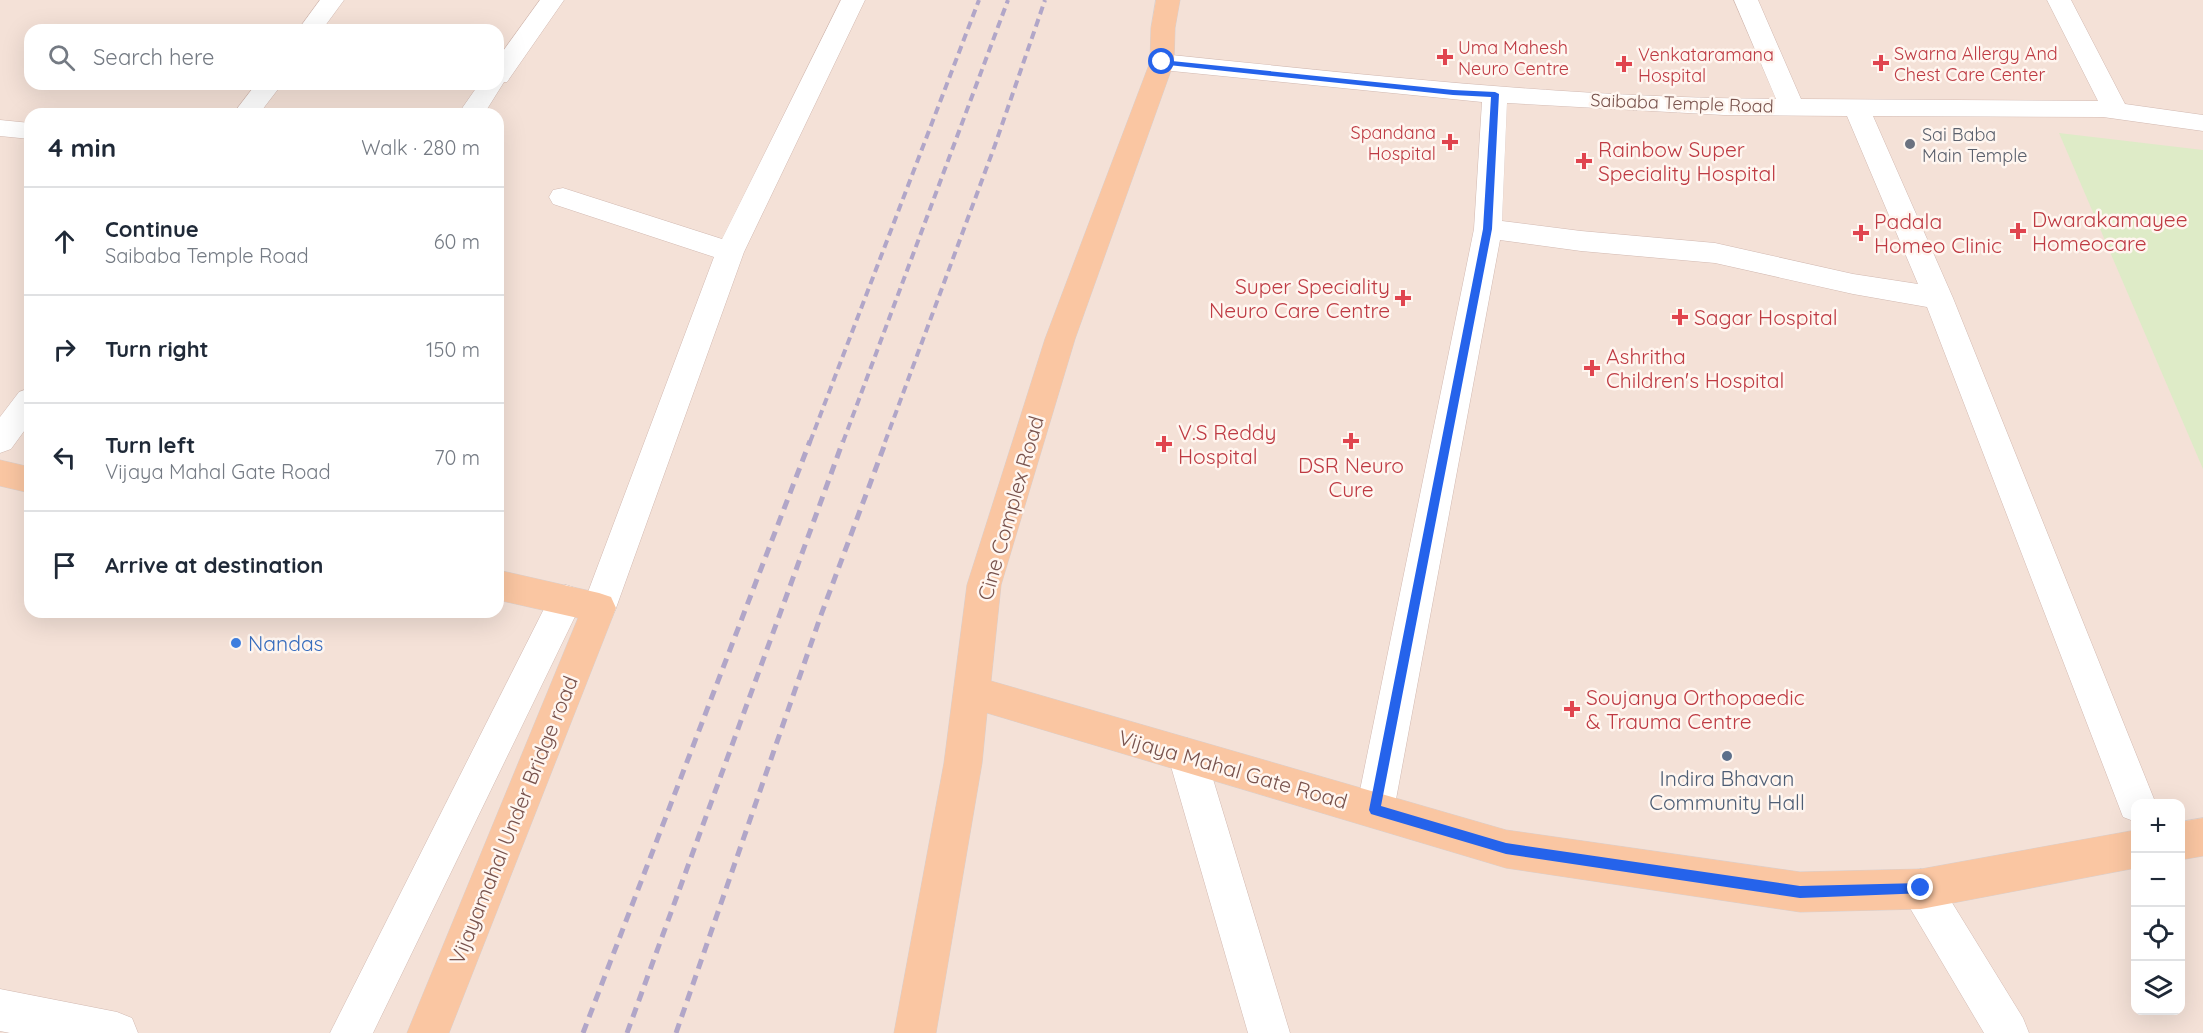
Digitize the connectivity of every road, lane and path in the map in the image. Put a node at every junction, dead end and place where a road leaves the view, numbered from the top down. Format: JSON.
{"nodes":[{"id":1,"x":332,"y":0,"type":"edge"},
{"id":2,"x":552,"y":0,"type":"edge"},
{"id":3,"x":1168,"y":0,"type":"edge"},
{"id":4,"x":1746,"y":0,"type":"edge"},
{"id":5,"x":2059,"y":0,"type":"edge"},
{"id":6,"x":844,"y":1,"type":"edge"},
{"id":7,"x":314,"y":24,"type":"edge"},
{"id":8,"x":1162,"y":62,"type":"junction"},
{"id":9,"x":504,"y":68,"type":"edge"},
{"id":10,"x":264,"y":90,"type":"edge"},
{"id":11,"x":488,"y":90,"type":"edge"},
{"id":12,"x":1495,"y":94,"type":"junction"},
{"id":13,"x":1792,"y":107,"type":"junction"},
{"id":14,"x":1856,"y":107,"type":"junction"},
{"id":15,"x":251,"y":108,"type":"edge"},
{"id":16,"x":475,"y":108,"type":"edge"},
{"id":17,"x":2116,"y":111,"type":"junction"},
{"id":18,"x":2203,"y":123,"type":"edge"},
{"id":19,"x":0,"y":128,"type":"edge"},
{"id":20,"x":24,"y":130,"type":"edge"},
{"id":21,"x":563,"y":198,"type":"dead end"},
{"id":22,"x":1488,"y":229,"type":"junction"},
{"id":23,"x":730,"y":252,"type":"junction"},
{"id":24,"x":1938,"y":298,"type":"junction"},
{"id":25,"x":24,"y":408,"type":"edge"},
{"id":26,"x":0,"y":440,"type":"edge"},
{"id":27,"x":0,"y":473,"type":"edge"},
{"id":28,"x":24,"y":479,"type":"edge"},
{"id":29,"x":504,"y":586,"type":"edge"},
{"id":30,"x":583,"y":604,"type":"junction"},
{"id":31,"x":971,"y":692,"type":"junction"},
{"id":32,"x":1186,"y":756,"type":"junction"},
{"id":33,"x":2135,"y":799,"type":"edge"},
{"id":34,"x":1375,"y":810,"type":"junction"},
{"id":35,"x":2203,"y":837,"type":"edge"},
{"id":36,"x":2185,"y":840,"type":"edge"},
{"id":37,"x":2131,"y":850,"type":"edge"},
{"id":38,"x":1921,"y":888,"type":"junction"},
{"id":39,"x":0,"y":1010,"type":"edge"},
{"id":40,"x":117,"y":1033,"type":"edge"},
{"id":41,"x":351,"y":1033,"type":"edge"},
{"id":42,"x":428,"y":1033,"type":"edge"},
{"id":43,"x":915,"y":1033,"type":"edge"},
{"id":44,"x":1269,"y":1033,"type":"edge"},
{"id":45,"x":2008,"y":1033,"type":"edge"}],
"edges":[{"from":1,"to":7,"type":"street"},
{"from":2,"to":9,"type":"street"},
{"from":3,"to":8,"type":"main road","name":"Cine Complex Road"},
{"from":4,"to":13,"type":"street"},
{"from":5,"to":17,"type":"street"},
{"from":6,"to":23,"type":"street"},
{"from":8,"to":12,"type":"street","name":"Saibaba Temple Road"},
{"from":8,"to":31,"type":"main road","name":"Cine Complex Road"},
{"from":10,"to":15,"type":"street"},
{"from":11,"to":16,"type":"street"},
{"from":12,"to":13,"type":"street","name":"Saibaba Temple Road"},
{"from":12,"to":22,"type":"street"},
{"from":13,"to":14,"type":"street","name":"Saibaba Temple Road"},
{"from":14,"to":17,"type":"street","name":"Saibaba Temple Road"},
{"from":14,"to":24,"type":"street"},
{"from":17,"to":18,"type":"street","name":"Saibaba Temple Road"},
{"from":19,"to":20,"type":"street"},
{"from":21,"to":23,"type":"street"},
{"from":22,"to":24,"type":"street"},
{"from":22,"to":34,"type":"street"},
{"from":23,"to":30,"type":"street"},
{"from":24,"to":33,"type":"street"},
{"from":25,"to":26,"type":"street"},
{"from":27,"to":28,"type":"main road"},
{"from":29,"to":30,"type":"main road"},
{"from":30,"to":41,"type":"street"},
{"from":30,"to":42,"type":"main road","name":"Vijayamahal Under Bridge road"},
{"from":31,"to":32,"type":"main road","name":"Vijaya Mahal Gate Road"},
{"from":31,"to":43,"type":"main road","name":"Cine Complex Road"},
{"from":32,"to":34,"type":"main road","name":"Vijaya Mahal Gate Road"},
{"from":32,"to":44,"type":"street"},
{"from":34,"to":38,"type":"main road","name":"Vijaya Mahal Gate Road"},
{"from":35,"to":36,"type":"main road"},
{"from":37,"to":38,"type":"main road","name":"Vijaya Mahal Gate Road"},
{"from":38,"to":45,"type":"street"},
{"from":39,"to":40,"type":"street"}]}
